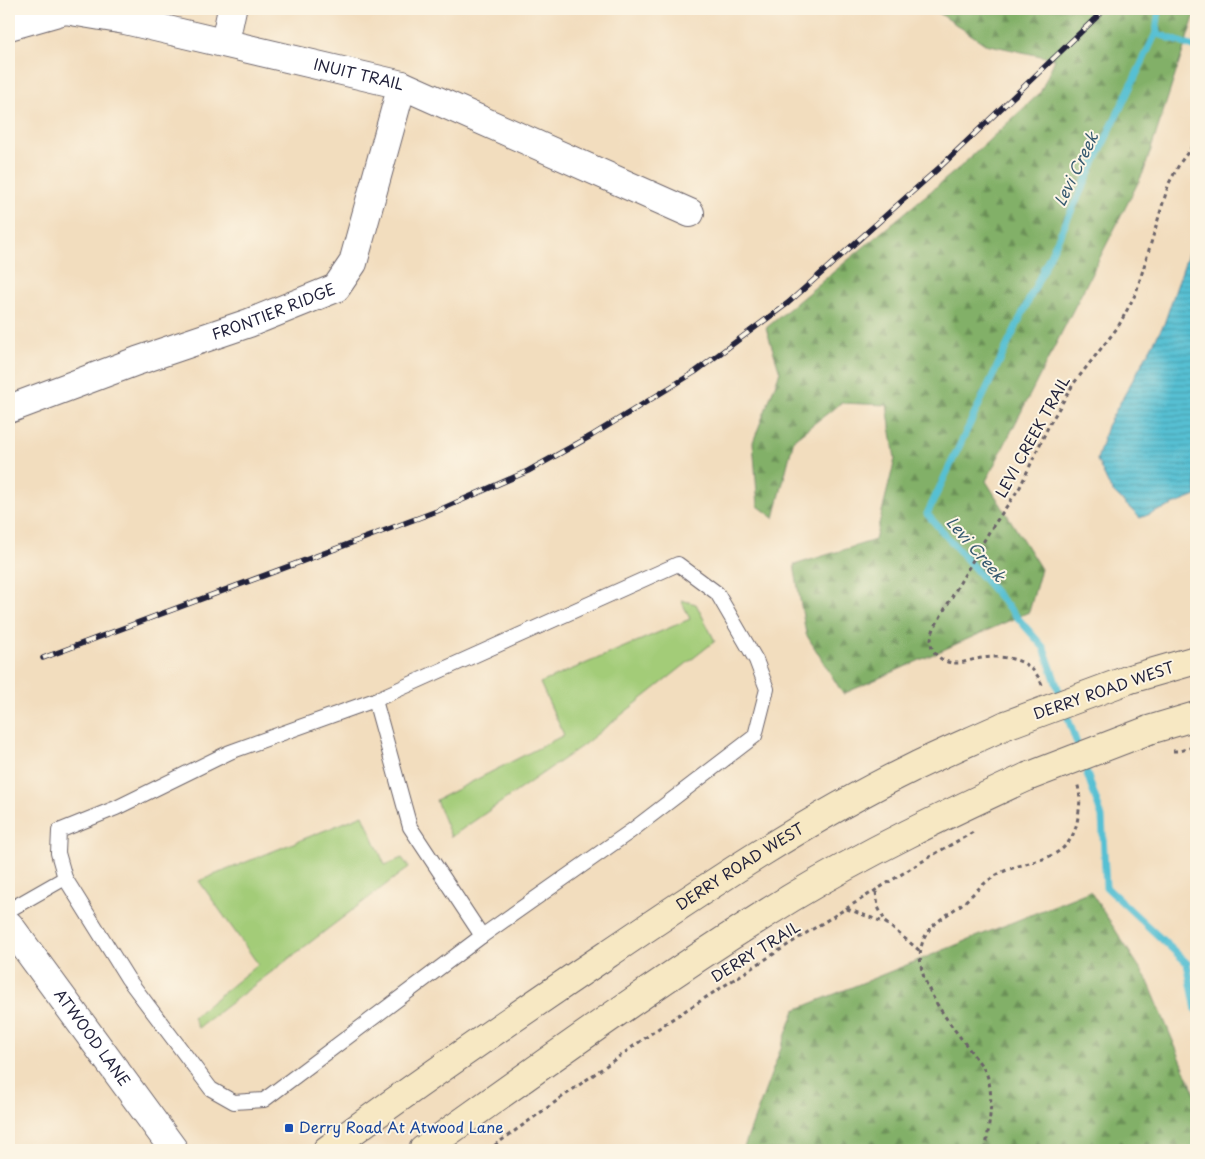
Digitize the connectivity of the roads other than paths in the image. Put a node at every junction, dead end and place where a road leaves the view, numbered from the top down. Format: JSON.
{"nodes":[{"id":1,"x":232,"y":9,"type":"edge"},
{"id":2,"x":9,"y":26,"type":"edge"},
{"id":3,"x":225,"y":42,"type":"junction"},
{"id":4,"x":402,"y":85,"type":"junction"},
{"id":5,"x":690,"y":212,"type":"dead end"},
{"id":6,"x":9,"y":409,"type":"edge"},
{"id":7,"x":1196,"y":660,"type":"edge"},
{"id":8,"x":375,"y":700,"type":"junction"},
{"id":9,"x":1196,"y":716,"type":"edge"},
{"id":10,"x":65,"y":878,"type":"junction"},
{"id":11,"x":9,"y":923,"type":"edge"},
{"id":12,"x":482,"y":936,"type":"junction"},
{"id":13,"x":174,"y":1150,"type":"edge"},
{"id":14,"x":326,"y":1150,"type":"edge"},
{"id":15,"x":423,"y":1150,"type":"edge"}],
"edges":[{"from":1,"to":3,"type":"street"},
{"from":2,"to":3,"type":"street","name":"INUIT TRAIL"},
{"from":3,"to":4,"type":"street","name":"INUIT TRAIL"},
{"from":4,"to":5,"type":"street","name":"INUIT TRAIL"},
{"from":4,"to":6,"type":"street","name":"FRONTIER RIDGE"},
{"from":7,"to":14,"type":"main road","name":"DERRY ROAD WEST","bridge":true},
{"from":8,"to":10,"type":"lane"},
{"from":8,"to":12,"type":"lane"},
{"from":8,"to":12,"type":"lane"},
{"from":9,"to":15,"type":"main road","bridge":true},
{"from":10,"to":11,"type":"lane"},
{"from":10,"to":12,"type":"lane"},
{"from":11,"to":13,"type":"street","name":"ATWOOD LANE"}]}
